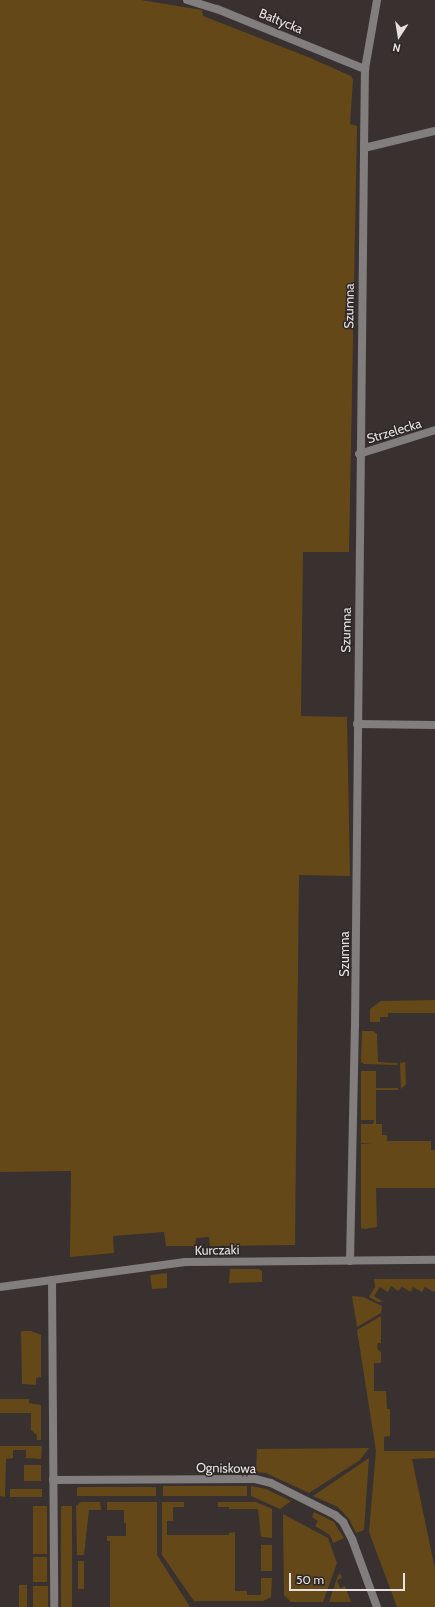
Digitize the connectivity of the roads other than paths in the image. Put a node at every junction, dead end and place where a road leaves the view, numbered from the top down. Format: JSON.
{"nodes":[{"id":1,"x":187,"y":0,"type":"edge"},
{"id":2,"x":377,"y":0,"type":"edge"},
{"id":3,"x":365,"y":69,"type":"junction"},
{"id":4,"x":435,"y":131,"type":"edge"},
{"id":5,"x":364,"y":148,"type":"junction"},
{"id":6,"x":435,"y":430,"type":"edge"},
{"id":7,"x":359,"y":454,"type":"junction"},
{"id":8,"x":357,"y":724,"type":"junction"},
{"id":9,"x":435,"y":725,"type":"edge"},
{"id":10,"x":435,"y":1260,"type":"edge"},
{"id":11,"x":350,"y":1261,"type":"junction"},
{"id":12,"x":52,"y":1280,"type":"junction"},
{"id":13,"x":0,"y":1287,"type":"edge"},
{"id":14,"x":53,"y":1480,"type":"junction"},
{"id":15,"x":54,"y":1607,"type":"edge"},
{"id":16,"x":378,"y":1607,"type":"edge"}],
"edges":[{"from":1,"to":3,"type":"street","name":"Bałtycka"},
{"from":2,"to":3,"type":"street","name":"Szumna"},
{"from":3,"to":5,"type":"street","name":"Szumna"},
{"from":4,"to":5,"type":"street"},
{"from":5,"to":7,"type":"street","name":"Szumna"},
{"from":6,"to":7,"type":"street","name":"Strzelecka"},
{"from":7,"to":8,"type":"street","name":"Szumna"},
{"from":8,"to":9,"type":"street"},
{"from":8,"to":11,"type":"street","name":"Szumna"},
{"from":10,"to":11,"type":"street","name":"Kurczaki"},
{"from":11,"to":12,"type":"street","name":"Kurczaki"},
{"from":12,"to":13,"type":"street","name":"Kurczaki"},
{"from":12,"to":14,"type":"street"},
{"from":14,"to":15,"type":"street"},
{"from":14,"to":16,"type":"street","name":"Ogniskowa"}]}
